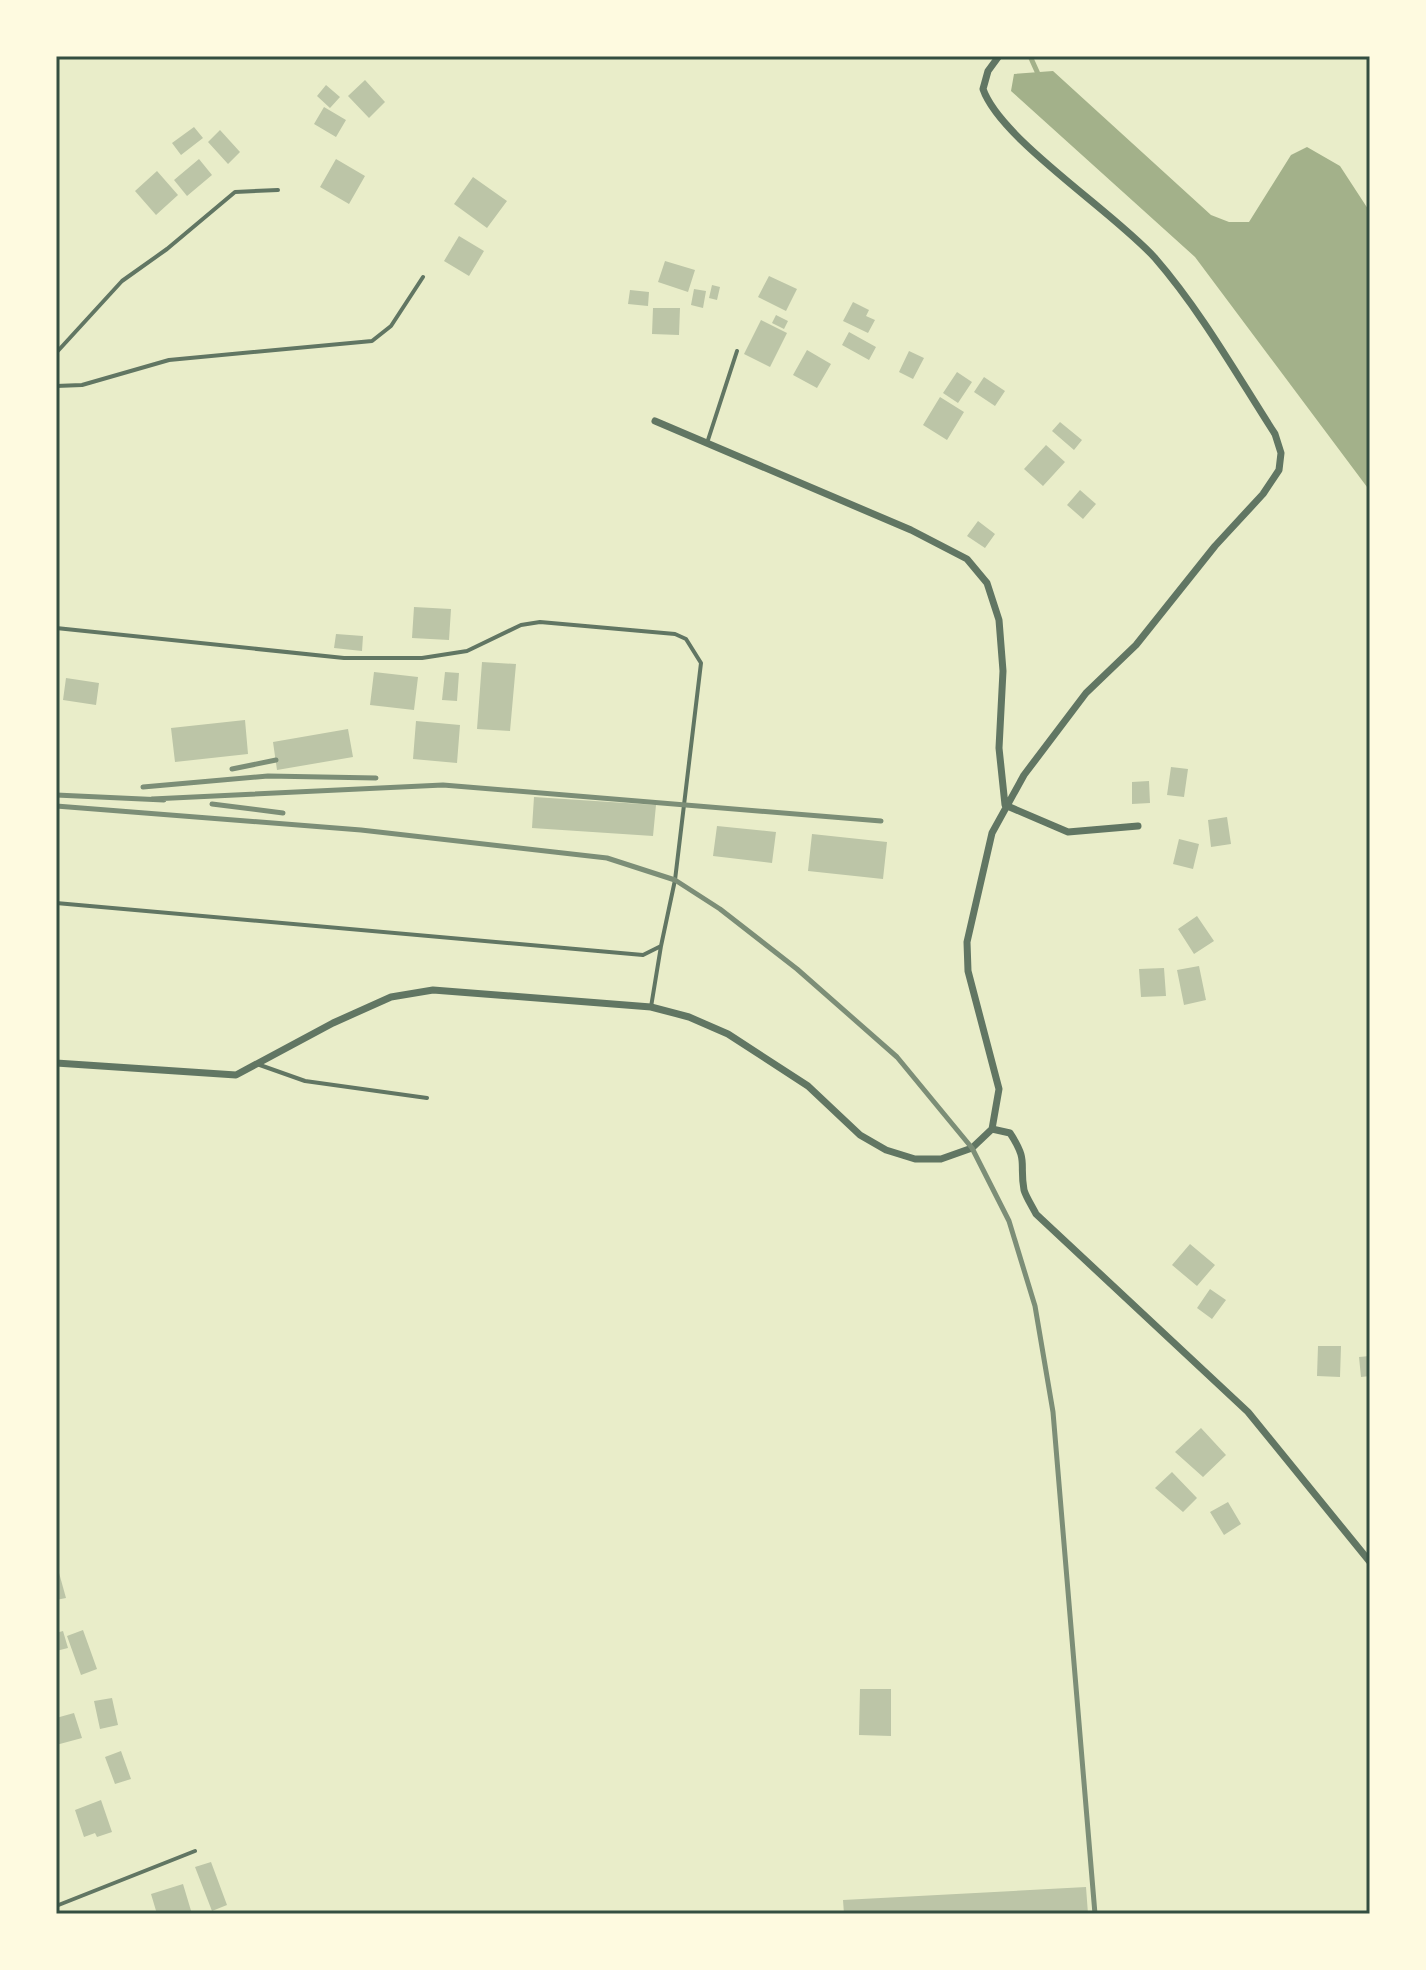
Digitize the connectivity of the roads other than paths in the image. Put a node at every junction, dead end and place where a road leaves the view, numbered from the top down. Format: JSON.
{"nodes":[{"id":1,"x":999,"y":56,"type":"edge"},
{"id":2,"x":278,"y":190,"type":"dead end"},
{"id":3,"x":423,"y":277,"type":"dead end"},
{"id":4,"x":737,"y":351,"type":"dead end"},
{"id":5,"x":56,"y":353,"type":"edge"},
{"id":6,"x":56,"y":386,"type":"edge"},
{"id":7,"x":655,"y":421,"type":"dead end"},
{"id":8,"x":707,"y":443,"type":"junction"},
{"id":9,"x":56,"y":628,"type":"edge"},
{"id":10,"x":1005,"y":805,"type":"junction"},
{"id":11,"x":1138,"y":826,"type":"dead end"},
{"id":12,"x":56,"y":903,"type":"edge"},
{"id":13,"x":661,"y":946,"type":"junction"},
{"id":14,"x":651,"y":1007,"type":"junction"},
{"id":15,"x":56,"y":1063,"type":"edge"},
{"id":16,"x":257,"y":1064,"type":"junction"},
{"id":17,"x":427,"y":1098,"type":"dead end"},
{"id":18,"x":992,"y":1129,"type":"junction"},
{"id":19,"x":1370,"y":1562,"type":"edge"},
{"id":20,"x":195,"y":1851,"type":"dead end"},
{"id":21,"x":56,"y":1906,"type":"edge"}],
"edges":[{"from":1,"to":10,"type":"street"},
{"from":2,"to":5,"type":"lane"},
{"from":3,"to":6,"type":"lane"},
{"from":4,"to":8,"type":"lane"},
{"from":7,"to":8,"type":"street"},
{"from":8,"to":10,"type":"street"},
{"from":9,"to":13,"type":"lane"},
{"from":10,"to":11,"type":"street"},
{"from":10,"to":18,"type":"street"},
{"from":12,"to":13,"type":"lane"},
{"from":13,"to":14,"type":"lane"},
{"from":14,"to":16,"type":"street"},
{"from":14,"to":18,"type":"street"},
{"from":15,"to":16,"type":"street"},
{"from":16,"to":17,"type":"lane"},
{"from":18,"to":19,"type":"street"},
{"from":20,"to":21,"type":"lane"}]}
